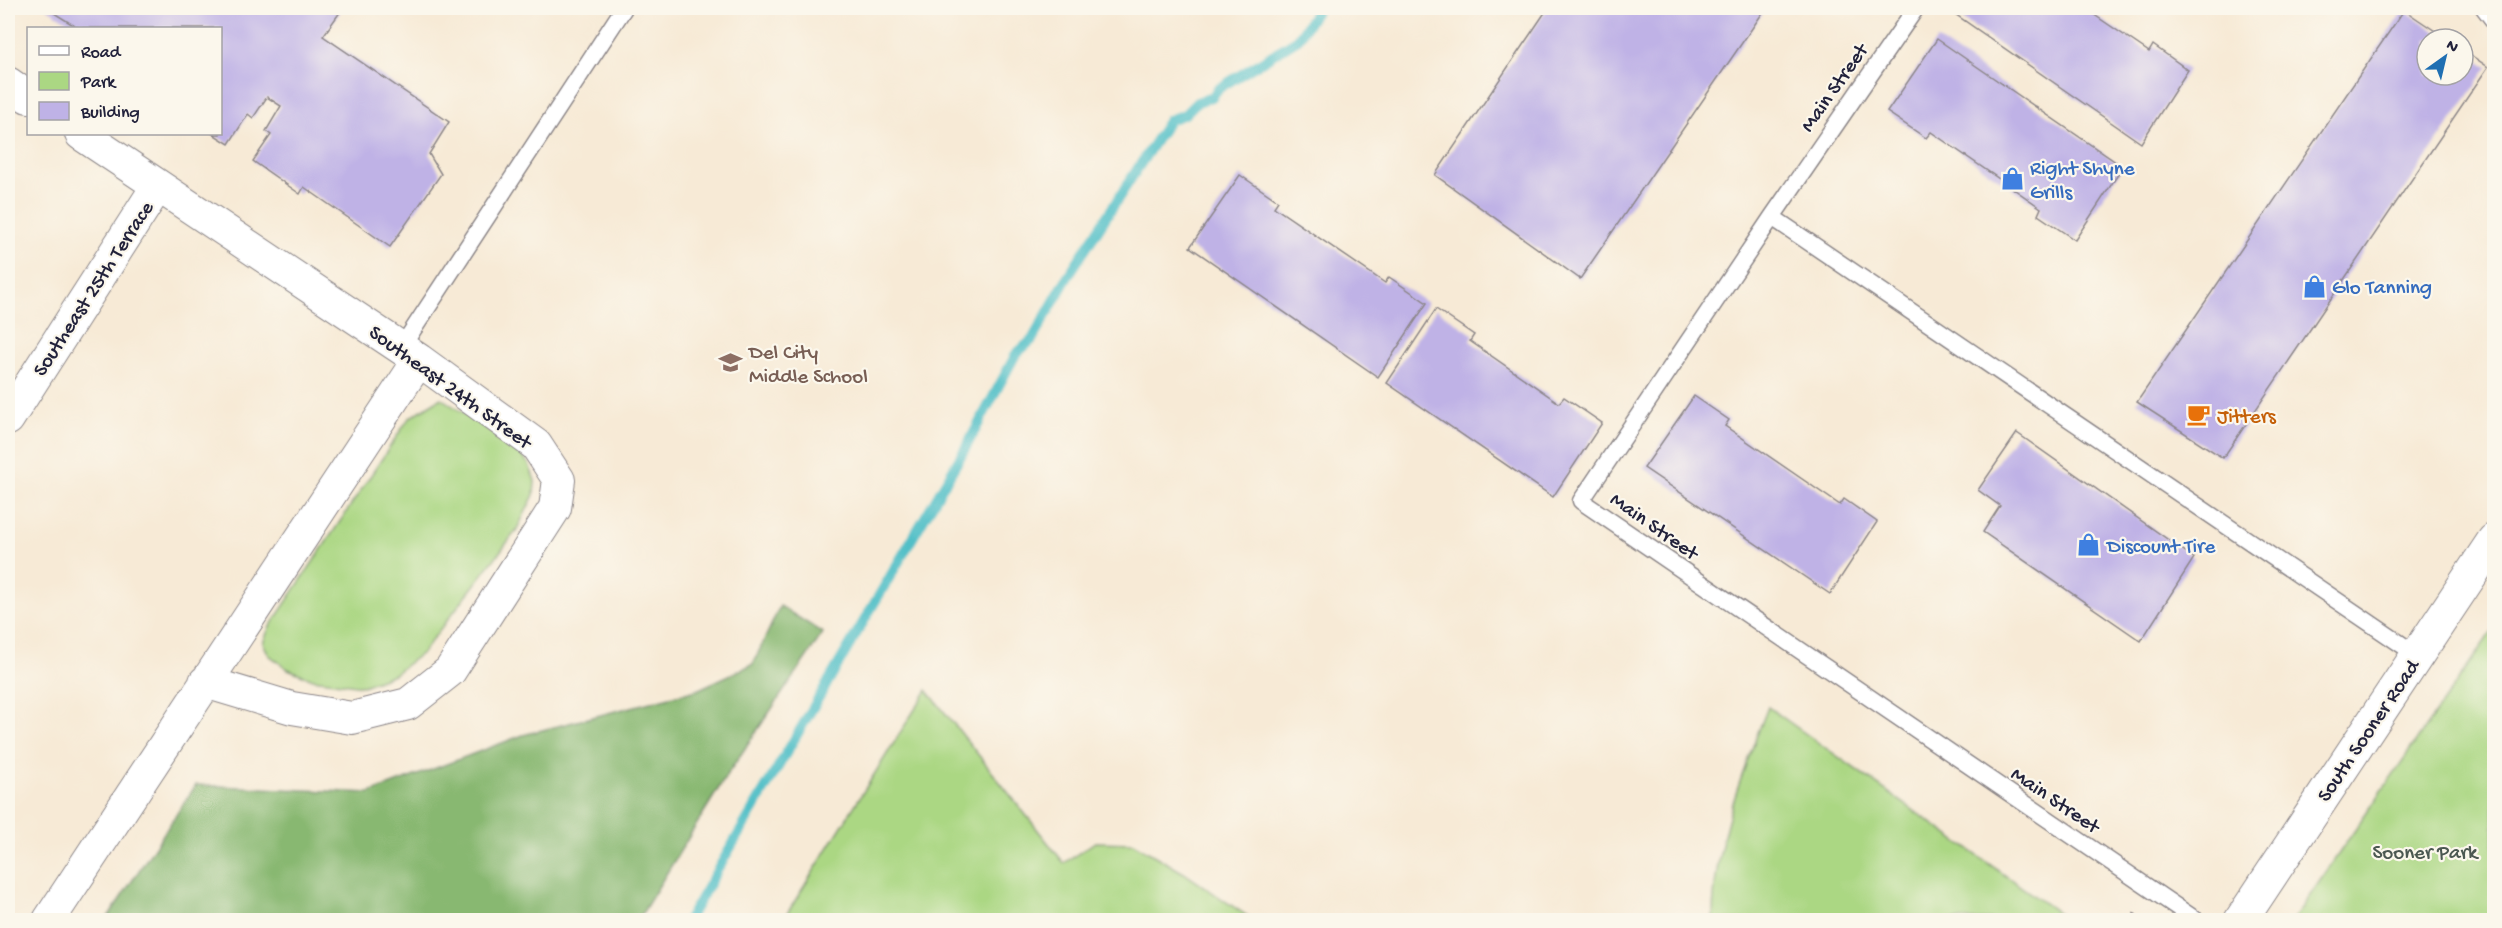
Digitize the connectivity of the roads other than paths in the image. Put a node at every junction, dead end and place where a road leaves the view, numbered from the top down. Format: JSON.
{"nodes":[{"id":1,"x":624,"y":8,"type":"edge"},
{"id":2,"x":1916,"y":8,"type":"edge"},
{"id":3,"x":2484,"y":8,"type":"edge"},
{"id":4,"x":2494,"y":21,"type":"edge"},
{"id":5,"x":8,"y":83,"type":"edge"},
{"id":6,"x":27,"y":97,"type":"edge"},
{"id":7,"x":82,"y":135,"type":"edge"},
{"id":8,"x":158,"y":187,"type":"junction"},
{"id":9,"x":1772,"y":216,"type":"junction"},
{"id":10,"x":410,"y":354,"type":"junction"},
{"id":11,"x":8,"y":419,"type":"edge"},
{"id":12,"x":2494,"y":540,"type":"edge"},
{"id":13,"x":2417,"y":655,"type":"junction"},
{"id":14,"x":205,"y":682,"type":"junction"},
{"id":15,"x":49,"y":921,"type":"edge"},
{"id":16,"x":2196,"y":921,"type":"edge"},
{"id":17,"x":2241,"y":921,"type":"edge"}],
"edges":[{"from":1,"to":10,"type":"lane"},
{"from":2,"to":9,"type":"lane","name":"Main Street"},
{"from":3,"to":4,"type":"lane"},
{"from":5,"to":6,"type":"street"},
{"from":7,"to":8,"type":"street","name":"Southeast 24th Street"},
{"from":8,"to":10,"type":"street","name":"Southeast 24th Street"},
{"from":8,"to":11,"type":"street","name":"Southeast 25th Terrace"},
{"from":9,"to":13,"type":"lane"},
{"from":9,"to":16,"type":"lane","name":"Main Street"},
{"from":10,"to":14,"type":"street"},
{"from":10,"to":14,"type":"street","name":"Southeast 24th Street"},
{"from":12,"to":13,"type":"main road","name":"South Sooner Road"},
{"from":13,"to":17,"type":"main road","name":"South Sooner Road"},
{"from":14,"to":15,"type":"street"}]}
